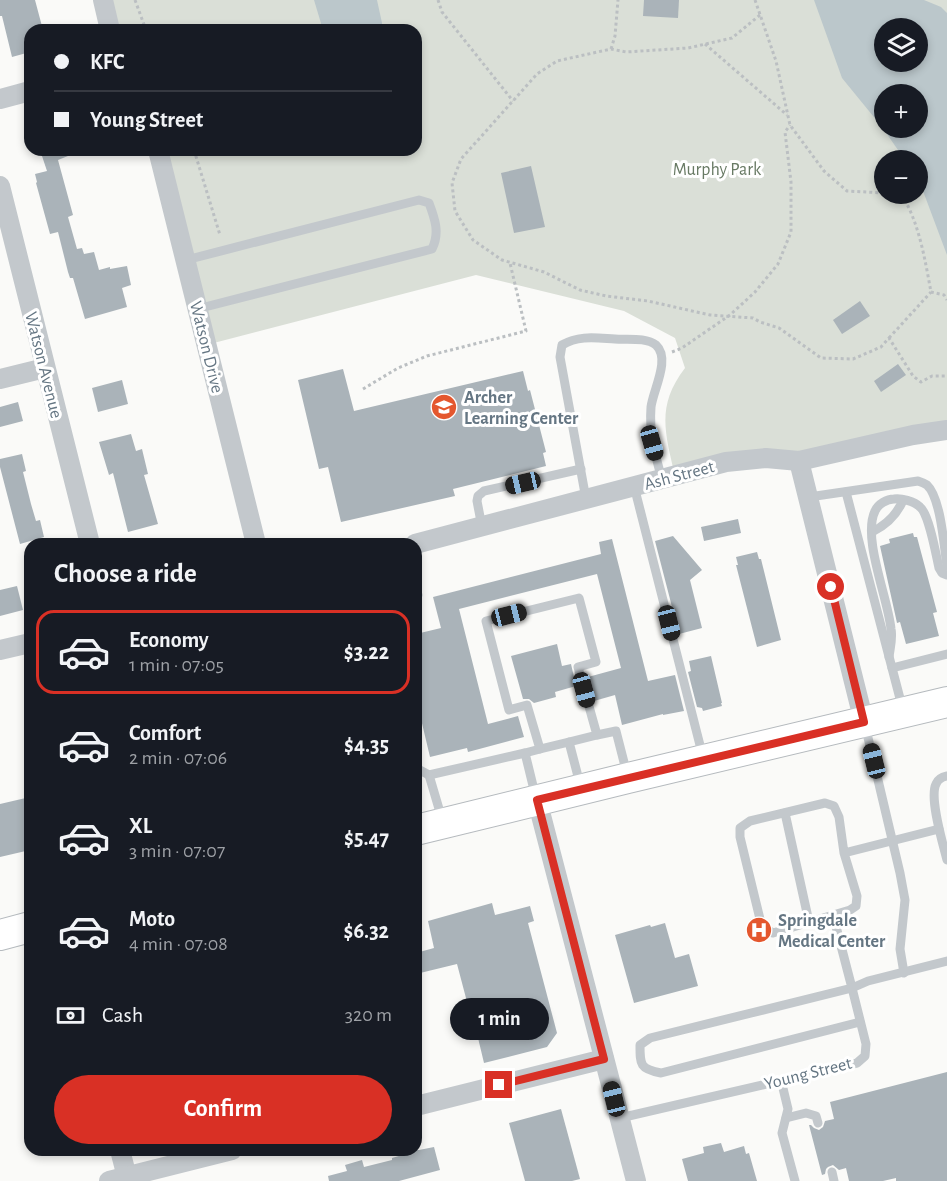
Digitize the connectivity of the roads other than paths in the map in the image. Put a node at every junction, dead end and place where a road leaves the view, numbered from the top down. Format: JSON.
{"nodes":[{"id":1,"x":103,"y":0,"type":"edge"},
{"id":2,"x":109,"y":24,"type":"edge"},
{"id":3,"x":24,"y":93,"type":"edge"},
{"id":4,"x":0,"y":99,"type":"edge"},
{"id":5,"x":160,"y":156,"type":"edge"},
{"id":6,"x":0,"y":186,"type":"edge"},
{"id":7,"x":186,"y":261,"type":"junction"},
{"id":8,"x":198,"y":309,"type":"junction"},
{"id":9,"x":45,"y":368,"type":"junction"},
{"id":10,"x":0,"y":379,"type":"edge"},
{"id":11,"x":947,"y":430,"type":"edge"},
{"id":12,"x":800,"y":461,"type":"junction"},
{"id":13,"x":581,"y":470,"type":"junction"},
{"id":14,"x":662,"y":479,"type":"junction"},
{"id":15,"x":634,"y":486,"type":"junction"},
{"id":16,"x":846,"y":492,"type":"junction"},
{"id":17,"x":808,"y":497,"type":"junction"},
{"id":18,"x":586,"y":499,"type":"junction"},
{"id":19,"x":903,"y":500,"type":"junction"},
{"id":20,"x":482,"y":527,"type":"junction"},
{"id":21,"x":872,"y":532,"type":"junction"},
{"id":22,"x":88,"y":538,"type":"edge"},
{"id":23,"x":255,"y":538,"type":"edge"},
{"id":24,"x":422,"y":542,"type":"edge"},
{"id":25,"x":947,"y":566,"type":"edge"},
{"id":26,"x":947,"y":575,"type":"edge"},
{"id":27,"x":24,"y":644,"type":"edge"},
{"id":28,"x":0,"y":650,"type":"edge"},
{"id":29,"x":947,"y":654,"type":"edge"},
{"id":30,"x":889,"y":657,"type":"junction"},
{"id":31,"x":892,"y":668,"type":"junction"},
{"id":32,"x":947,"y":702,"type":"edge"},
{"id":33,"x":903,"y":712,"type":"junction"},
{"id":34,"x":864,"y":722,"type":"junction"},
{"id":35,"x":597,"y":735,"type":"junction"},
{"id":36,"x":569,"y":742,"type":"junction"},
{"id":37,"x":540,"y":749,"type":"junction"},
{"id":38,"x":525,"y":753,"type":"junction"},
{"id":39,"x":703,"y":760,"type":"junction"},
{"id":40,"x":422,"y":771,"type":"edge"},
{"id":41,"x":429,"y":775,"type":"junction"},
{"id":42,"x":947,"y":776,"type":"edge"},
{"id":43,"x":628,"y":778,"type":"junction"},
{"id":44,"x":581,"y":790,"type":"junction"},
{"id":45,"x":537,"y":800,"type":"junction"},
{"id":46,"x":785,"y":813,"type":"junction"},
{"id":47,"x":429,"y":827,"type":"edge"},
{"id":48,"x":939,"y":829,"type":"junction"},
{"id":49,"x":893,"y":841,"type":"junction"},
{"id":50,"x":844,"y":853,"type":"junction"},
{"id":51,"x":947,"y":860,"type":"edge"},
{"id":52,"x":832,"y":915,"type":"junction"},
{"id":53,"x":808,"y":922,"type":"junction"},
{"id":54,"x":24,"y":929,"type":"edge"},
{"id":55,"x":0,"y":935,"type":"edge"},
{"id":56,"x":947,"y":961,"type":"edge"},
{"id":57,"x":904,"y":973,"type":"junction"},
{"id":58,"x":852,"y":988,"type":"junction"},
{"id":59,"x":860,"y":1022,"type":"junction"},
{"id":60,"x":604,"y":1059,"type":"junction"},
{"id":61,"x":781,"y":1080,"type":"junction"},
{"id":62,"x":422,"y":1104,"type":"edge"},
{"id":63,"x":620,"y":1118,"type":"junction"},
{"id":64,"x":786,"y":1118,"type":"junction"},
{"id":65,"x":818,"y":1123,"type":"dead end"},
{"id":66,"x":120,"y":1156,"type":"edge"},
{"id":67,"x":209,"y":1156,"type":"edge"},
{"id":68,"x":121,"y":1179,"type":"edge"},
{"id":69,"x":636,"y":1181,"type":"edge"},
{"id":70,"x":795,"y":1181,"type":"edge"}],
"edges":[{"from":1,"to":2,"type":"street"},
{"from":3,"to":4,"type":"street"},
{"from":5,"to":7,"type":"street","name":"Watson Drive"},
{"from":6,"to":9,"type":"street","name":"Watson Avenue"},
{"from":7,"to":8,"type":"street","name":"Watson Drive"},
{"from":7,"to":8,"type":"lane"},
{"from":8,"to":23,"type":"street","name":"Watson Drive"},
{"from":9,"to":10,"type":"street"},
{"from":9,"to":22,"type":"street","name":"Watson Avenue"},
{"from":11,"to":12,"type":"street","name":"Ash Street"},
{"from":12,"to":14,"type":"street","name":"Ash Street"},
{"from":12,"to":17,"type":"street"},
{"from":13,"to":14,"type":"lane"},
{"from":13,"to":18,"type":"lane"},
{"from":13,"to":20,"type":"lane"},
{"from":14,"to":15,"type":"street","name":"Ash Street"},
{"from":15,"to":18,"type":"street","name":"Ash Street"},
{"from":15,"to":39,"type":"lane"},
{"from":16,"to":17,"type":"lane"},
{"from":16,"to":25,"type":"lane"},
{"from":16,"to":30,"type":"lane"},
{"from":17,"to":34,"type":"street"},
{"from":18,"to":20,"type":"street","name":"Ash Street"},
{"from":19,"to":21,"type":"lane"},
{"from":19,"to":21,"type":"lane"},
{"from":19,"to":26,"type":"lane"},
{"from":20,"to":24,"type":"street","name":"Ash Street"},
{"from":21,"to":30,"type":"lane"},
{"from":27,"to":28,"type":"street"},
{"from":29,"to":31,"type":"lane"},
{"from":30,"to":31,"type":"lane"},
{"from":31,"to":33,"type":"lane"},
{"from":32,"to":33,"type":"main road"},
{"from":33,"to":34,"type":"main road"},
{"from":34,"to":39,"type":"main road"},
{"from":34,"to":49,"type":"lane"},
{"from":35,"to":36,"type":"lane"},
{"from":35,"to":37,"type":"lane"},
{"from":35,"to":43,"type":"lane"},
{"from":36,"to":37,"type":"lane"},
{"from":36,"to":44,"type":"lane"},
{"from":37,"to":38,"type":"lane"},
{"from":38,"to":41,"type":"lane"},
{"from":38,"to":45,"type":"lane"},
{"from":39,"to":43,"type":"main road"},
{"from":40,"to":41,"type":"lane"},
{"from":41,"to":47,"type":"lane"},
{"from":42,"to":48,"type":"lane"},
{"from":43,"to":44,"type":"main road"},
{"from":44,"to":45,"type":"main road"},
{"from":45,"to":47,"type":"main road"},
{"from":45,"to":60,"type":"street"},
{"from":46,"to":50,"type":"lane"},
{"from":46,"to":53,"type":"lane"},
{"from":46,"to":53,"type":"lane"},
{"from":48,"to":49,"type":"lane"},
{"from":48,"to":51,"type":"lane"},
{"from":49,"to":50,"type":"lane"},
{"from":49,"to":57,"type":"lane"},
{"from":50,"to":52,"type":"lane"},
{"from":52,"to":53,"type":"lane"},
{"from":52,"to":58,"type":"lane","name":"Young Street"},
{"from":54,"to":55,"type":"main road"},
{"from":56,"to":57,"type":"lane"},
{"from":57,"to":58,"type":"lane"},
{"from":58,"to":59,"type":"lane","name":"Young Street"},
{"from":58,"to":59,"type":"lane"},
{"from":59,"to":61,"type":"lane","name":"Young Street"},
{"from":60,"to":62,"type":"street"},
{"from":60,"to":63,"type":"street"},
{"from":61,"to":63,"type":"lane","name":"Young Street"},
{"from":61,"to":64,"type":"lane"},
{"from":63,"to":69,"type":"street"},
{"from":64,"to":65,"type":"lane"},
{"from":64,"to":70,"type":"lane"},
{"from":66,"to":68,"type":"street"},
{"from":67,"to":68,"type":"street"}]}
